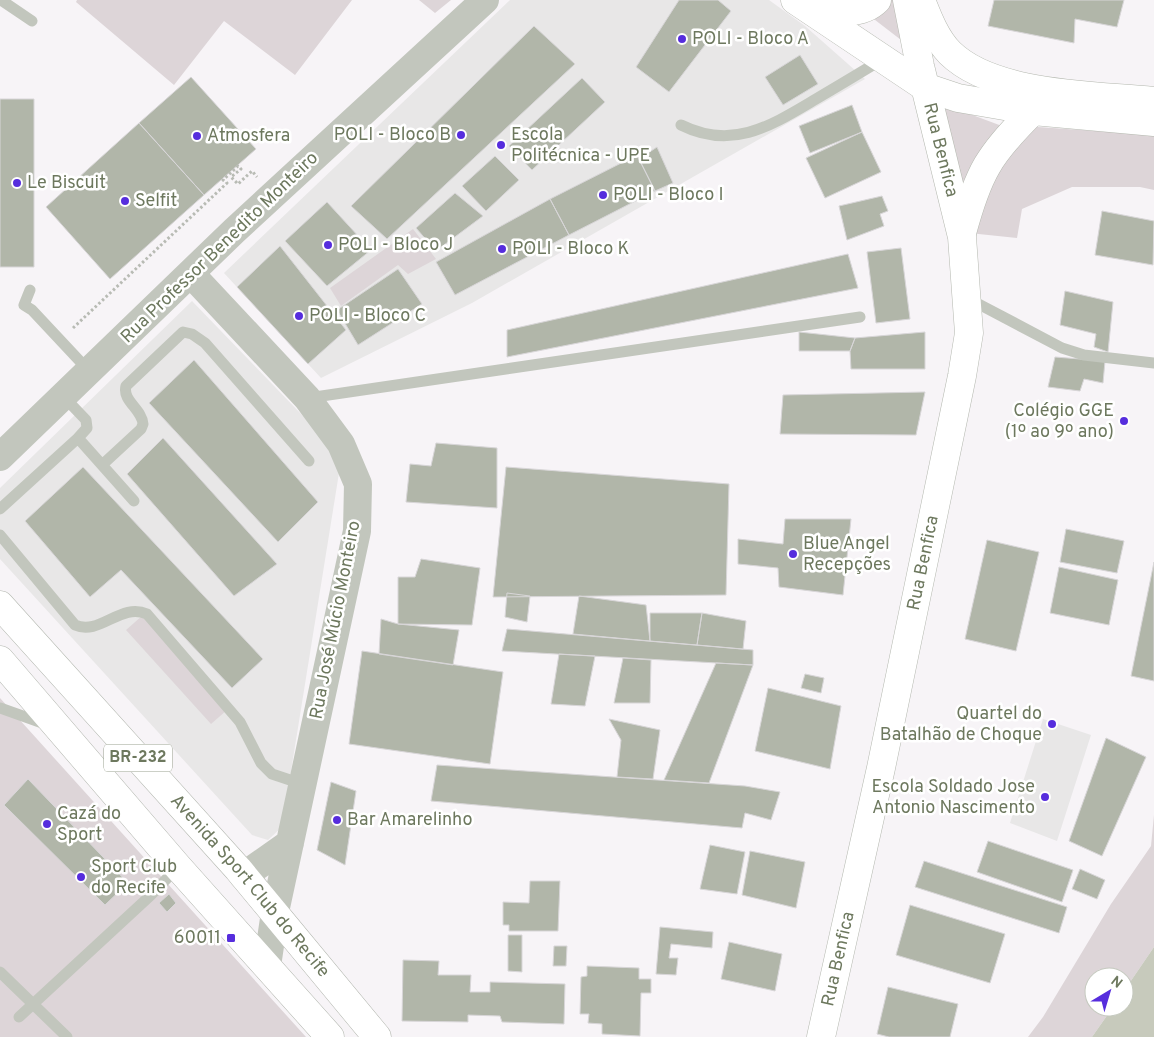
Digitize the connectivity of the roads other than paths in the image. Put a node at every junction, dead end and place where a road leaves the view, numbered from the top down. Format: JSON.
{"nodes":[{"id":1,"x":1,"y":0,"type":"edge"},
{"id":2,"x":485,"y":0,"type":"edge"},
{"id":3,"x":877,"y":0,"type":"edge"},
{"id":4,"x":908,"y":0,"type":"edge"},
{"id":5,"x":920,"y":0,"type":"edge"},
{"id":6,"x":797,"y":2,"type":"edge"},
{"id":7,"x":32,"y":21,"type":"dead end"},
{"id":8,"x":883,"y":59,"type":"junction"},
{"id":9,"x":925,"y":87,"type":"junction"},
{"id":10,"x":1154,"y":101,"type":"edge"},
{"id":11,"x":1033,"y":111,"type":"junction"},
{"id":12,"x":1154,"y":122,"type":"edge"},
{"id":13,"x":681,"y":125,"type":"dead end"},
{"id":14,"x":962,"y":237,"type":"junction"},
{"id":15,"x":191,"y":274,"type":"junction"},
{"id":16,"x":30,"y":290,"type":"dead end"},
{"id":17,"x":967,"y":298,"type":"junction"},
{"id":18,"x":860,"y":317,"type":"dead end"},
{"id":19,"x":1154,"y":363,"type":"edge"},
{"id":20,"x":97,"y":366,"type":"junction"},
{"id":21,"x":64,"y":397,"type":"junction"},
{"id":22,"x":307,"y":398,"type":"junction"},
{"id":23,"x":78,"y":438,"type":"junction"},
{"id":24,"x":0,"y":457,"type":"edge"},
{"id":25,"x":310,"y":461,"type":"dead end"},
{"id":26,"x":102,"y":465,"type":"junction"},
{"id":27,"x":134,"y":501,"type":"dead end"},
{"id":28,"x":0,"y":509,"type":"edge"},
{"id":29,"x":0,"y":535,"type":"edge"},
{"id":30,"x":0,"y":605,"type":"edge"},
{"id":31,"x":0,"y":660,"type":"edge"},
{"id":32,"x":0,"y":708,"type":"edge"},
{"id":33,"x":60,"y":729,"type":"junction"},
{"id":34,"x":304,"y":784,"type":"junction"},
{"id":35,"x":290,"y":843,"type":"junction"},
{"id":36,"x":178,"y":867,"type":"junction"},
{"id":37,"x":243,"y":876,"type":"junction"},
{"id":38,"x":275,"y":912,"type":"junction"},
{"id":39,"x":267,"y":966,"type":"junction"},
{"id":40,"x":0,"y":972,"type":"edge"},
{"id":41,"x":33,"y":1004,"type":"junction"},
{"id":42,"x":19,"y":1017,"type":"dead end"},
{"id":43,"x":67,"y":1037,"type":"edge"},
{"id":44,"x":330,"y":1037,"type":"edge"},
{"id":45,"x":377,"y":1037,"type":"edge"},
{"id":46,"x":821,"y":1037,"type":"edge"}],
"edges":[{"from":1,"to":7,"type":"lane"},
{"from":2,"to":15,"type":"street","name":"Rua Professor Benedito Monteiro"},
{"from":3,"to":6,"type":"main road"},
{"from":4,"to":9,"type":"main road","name":"Rua Benfica"},
{"from":5,"to":10,"type":"main road"},
{"from":6,"to":8,"type":"main road","name":"Rua Benfica"},
{"from":8,"to":9,"type":"main road","name":"Rua Benfica"},
{"from":8,"to":13,"type":"lane"},
{"from":9,"to":11,"type":"main road"},
{"from":9,"to":14,"type":"main road","name":"Rua Benfica"},
{"from":11,"to":12,"type":"main road"},
{"from":11,"to":14,"type":"main road"},
{"from":14,"to":17,"type":"main road","name":"Rua Benfica"},
{"from":15,"to":20,"type":"street","name":"Rua Professor Benedito Monteiro"},
{"from":15,"to":22,"type":"street","name":"Rua José Múcio Monteiro"},
{"from":16,"to":20,"type":"lane"},
{"from":17,"to":19,"type":"lane"},
{"from":17,"to":46,"type":"main road","name":"Rua Benfica"},
{"from":18,"to":22,"type":"lane"},
{"from":20,"to":21,"type":"street","name":"Rua Professor Benedito Monteiro"},
{"from":21,"to":23,"type":"lane"},
{"from":21,"to":24,"type":"street","name":"Rua Professor Benedito Monteiro"},
{"from":22,"to":34,"type":"street","name":"Rua José Múcio Monteiro"},
{"from":23,"to":26,"type":"lane"},
{"from":23,"to":28,"type":"lane"},
{"from":25,"to":26,"type":"lane"},
{"from":26,"to":27,"type":"lane"},
{"from":29,"to":34,"type":"lane"},
{"from":30,"to":37,"type":"main road","name":"Avenida Sport Club do Recife","number":"BR-232"},
{"from":31,"to":33,"type":"main road","number":"BR-232"},
{"from":32,"to":33,"type":"lane"},
{"from":33,"to":36,"type":"main road","number":"BR-232"},
{"from":34,"to":35,"type":"street","name":"Rua José Múcio Monteiro"},
{"from":35,"to":37,"type":"street"},
{"from":35,"to":38,"type":"street","name":"Rua José Múcio Monteiro"},
{"from":36,"to":39,"type":"main road","number":"BR-232"},
{"from":36,"to":41,"type":"lane"},
{"from":37,"to":38,"type":"main road","name":"Avenida Sport Club do Recife","number":"BR-232"},
{"from":38,"to":39,"type":"street","name":"Rua José Múcio Monteiro"},
{"from":38,"to":45,"type":"main road","name":"Avenida Sport Club do Recife","number":"BR-232"},
{"from":39,"to":44,"type":"main road","number":"BR-232"},
{"from":40,"to":41,"type":"lane"},
{"from":41,"to":42,"type":"lane"},
{"from":41,"to":43,"type":"lane"}]}
